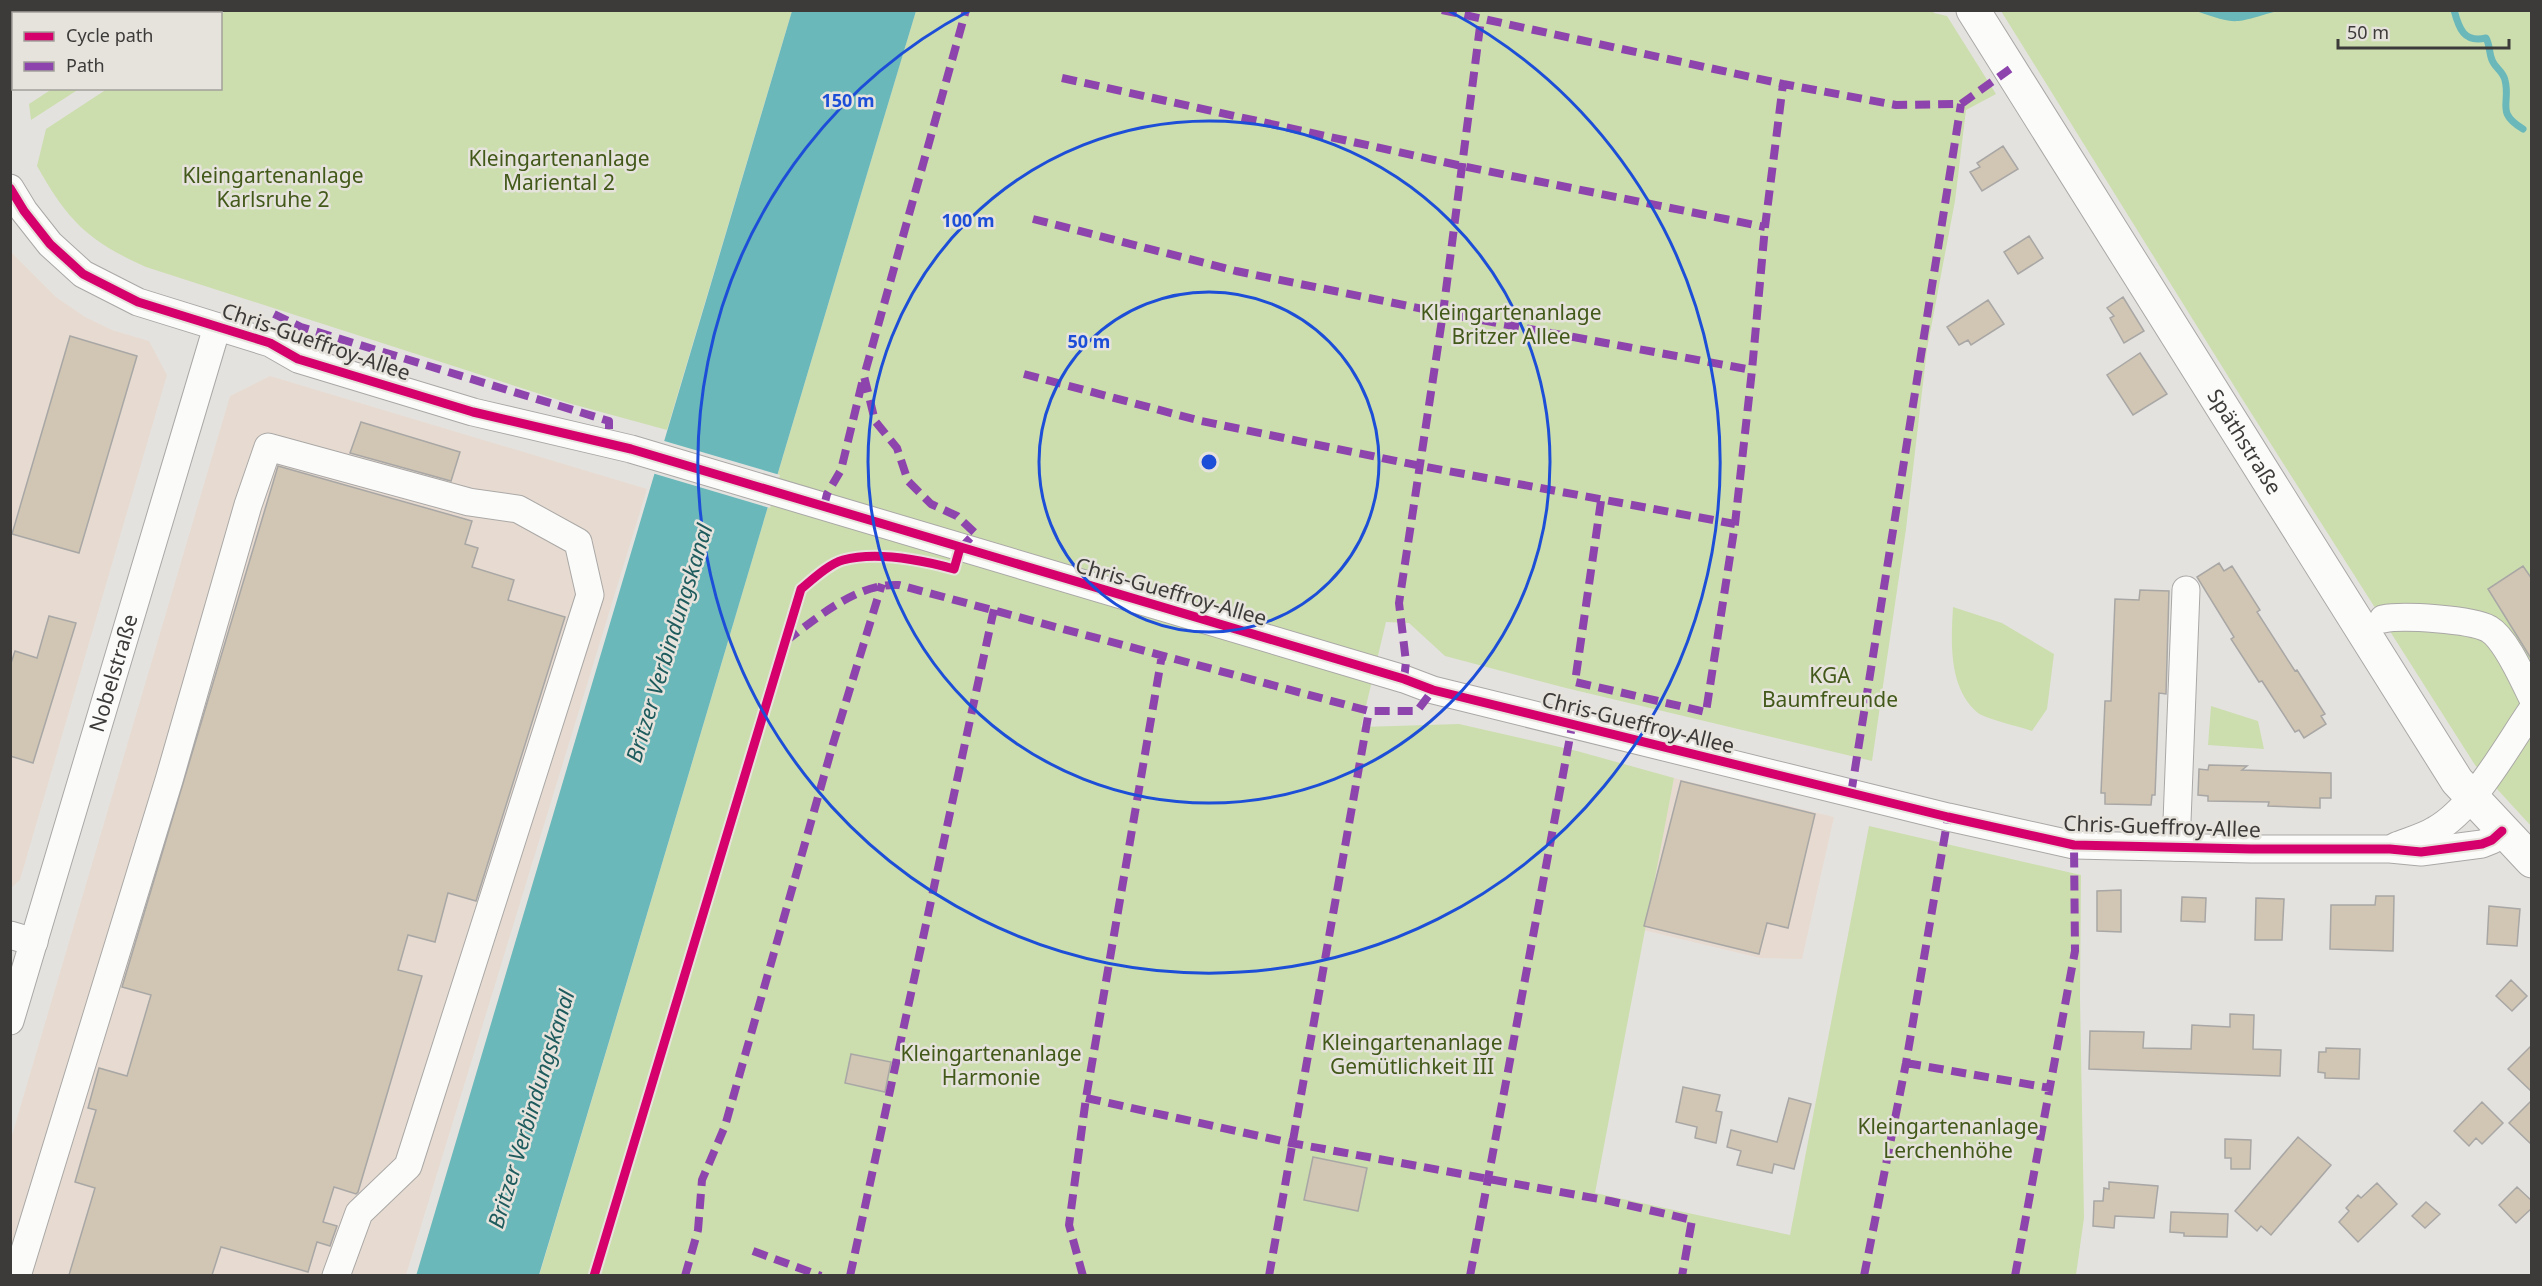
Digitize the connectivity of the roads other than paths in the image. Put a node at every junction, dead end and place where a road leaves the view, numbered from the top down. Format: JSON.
{"nodes":[{"id":1,"x":1973,"y":10,"type":"edge"},
{"id":2,"x":10,"y":188,"type":"edge"},
{"id":3,"x":217,"y":327,"type":"junction"},
{"id":4,"x":2186,"y":590,"type":"dead end"},
{"id":5,"x":2380,"y":630,"type":"junction"},
{"id":6,"x":2532,"y":697,"type":"edge"},
{"id":7,"x":2532,"y":710,"type":"edge"},
{"id":8,"x":2470,"y":797,"type":"junction"},
{"id":9,"x":2502,"y":831,"type":"junction"},
{"id":10,"x":2176,"y":847,"type":"junction"},
{"id":11,"x":2390,"y":849,"type":"junction"},
{"id":12,"x":2532,"y":861,"type":"edge"},
{"id":13,"x":22,"y":939,"type":"edge"},
{"id":14,"x":10,"y":1021,"type":"edge"},
{"id":15,"x":16,"y":1275,"type":"edge"},
{"id":16,"x":336,"y":1275,"type":"edge"}],
"edges":[{"from":1,"to":5,"type":"main road","name":"Späthstraße"},
{"from":2,"to":3,"type":"street","name":"Chris-Gueffroy-Allee"},
{"from":3,"to":10,"type":"street","name":"Chris-Gueffroy-Allee"},
{"from":3,"to":13,"type":"street","name":"Nobelstraße"},
{"from":4,"to":10,"type":"street"},
{"from":5,"to":6,"type":"street"},
{"from":5,"to":8,"type":"main road","name":"Späthstraße"},
{"from":7,"to":8,"type":"street","name":"Chris-Gueffroy-Allee"},
{"from":8,"to":9,"type":"main road","name":"Späthstraße"},
{"from":8,"to":11,"type":"street","name":"Chris-Gueffroy-Allee"},
{"from":9,"to":11,"type":"street","name":"Chris-Gueffroy-Allee"},
{"from":9,"to":12,"type":"main road","name":"Späthstraße"},
{"from":10,"to":11,"type":"street","name":"Chris-Gueffroy-Allee"},
{"from":13,"to":14,"type":"street","name":"Nobelstraße"},
{"from":15,"to":16,"type":"street"}]}
